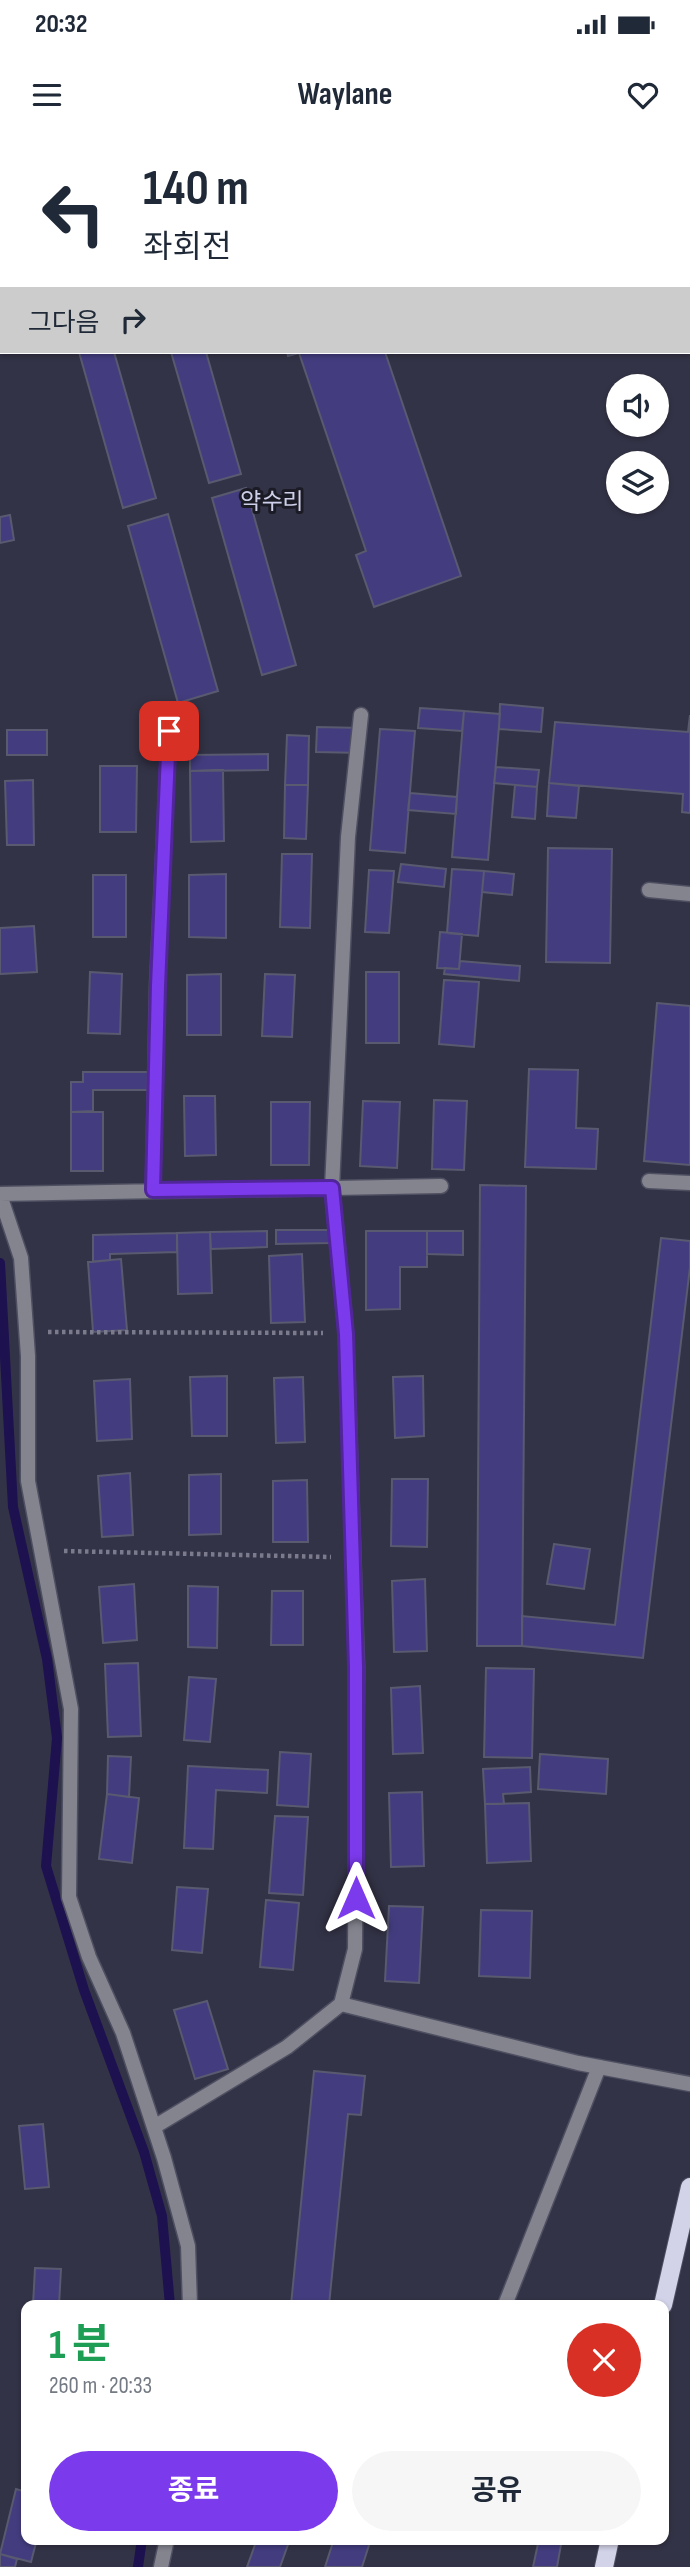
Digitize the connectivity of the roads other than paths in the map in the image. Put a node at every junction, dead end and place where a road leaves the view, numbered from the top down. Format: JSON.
{"nodes":[{"id":1,"x":361,"y":715,"type":"dead end"},
{"id":2,"x":169,"y":731,"type":"dead end"},
{"id":3,"x":649,"y":890,"type":"dead end"},
{"id":4,"x":690,"y":894,"type":"edge"},
{"id":5,"x":649,"y":1181,"type":"dead end"},
{"id":6,"x":690,"y":1183,"type":"edge"},
{"id":7,"x":441,"y":1186,"type":"dead end"},
{"id":8,"x":332,"y":1188,"type":"junction"},
{"id":9,"x":153,"y":1190,"type":"junction"},
{"id":10,"x":0,"y":1194,"type":"edge"},
{"id":11,"x":341,"y":2004,"type":"junction"},
{"id":12,"x":599,"y":2067,"type":"junction"},
{"id":13,"x":690,"y":2084,"type":"edge"},
{"id":14,"x":154,"y":2127,"type":"junction"},
{"id":15,"x":690,"y":2188,"type":"edge"},
{"id":16,"x":190,"y":2300,"type":"edge"},
{"id":17,"x":508,"y":2300,"type":"edge"},
{"id":18,"x":664,"y":2300,"type":"edge"},
{"id":19,"x":166,"y":2545,"type":"edge"},
{"id":20,"x":609,"y":2545,"type":"edge"},
{"id":21,"x":160,"y":2567,"type":"edge"},
{"id":22,"x":604,"y":2567,"type":"edge"}],
"edges":[{"from":1,"to":8,"type":"street"},
{"from":2,"to":9,"type":"street"},
{"from":3,"to":4,"type":"street"},
{"from":5,"to":6,"type":"street"},
{"from":7,"to":8,"type":"street"},
{"from":8,"to":9,"type":"street"},
{"from":8,"to":11,"type":"street"},
{"from":9,"to":10,"type":"street"},
{"from":10,"to":14,"type":"street"},
{"from":11,"to":12,"type":"street"},
{"from":11,"to":14,"type":"street"},
{"from":12,"to":13,"type":"street"},
{"from":12,"to":17,"type":"street"},
{"from":14,"to":16,"type":"street"},
{"from":15,"to":18,"type":"main road"},
{"from":19,"to":21,"type":"street"},
{"from":20,"to":22,"type":"main road"}]}
